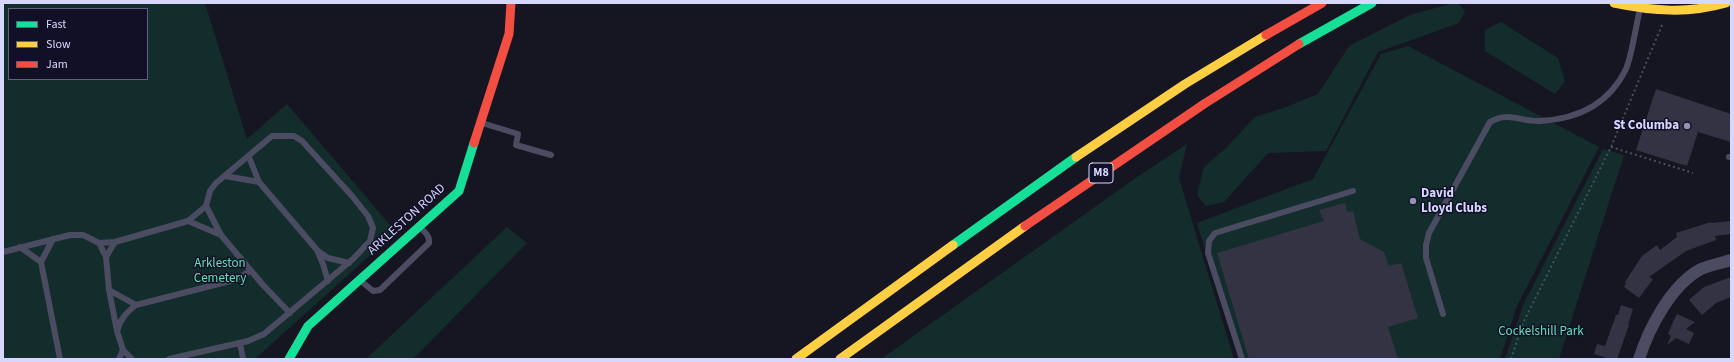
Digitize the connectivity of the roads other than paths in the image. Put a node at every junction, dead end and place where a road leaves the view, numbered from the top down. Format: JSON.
{"nodes":[{"id":1,"x":511,"y":3,"type":"edge"},
{"id":2,"x":1322,"y":3,"type":"edge"},
{"id":3,"x":1372,"y":3,"type":"edge"},
{"id":4,"x":1614,"y":3,"type":"edge"},
{"id":5,"x":1726,"y":3,"type":"edge"},
{"id":6,"x":1640,"y":9,"type":"junction"},
{"id":7,"x":480,"y":122,"type":"junction"},
{"id":8,"x":551,"y":155,"type":"dead end"},
{"id":9,"x":249,"y":157,"type":"junction"},
{"id":10,"x":225,"y":176,"type":"junction"},
{"id":11,"x":259,"y":182,"type":"junction"},
{"id":12,"x":1352,"y":191,"type":"dead end"},
{"id":13,"x":206,"y":206,"type":"junction"},
{"id":14,"x":188,"y":221,"type":"junction"},
{"id":15,"x":419,"y":226,"type":"junction"},
{"id":16,"x":221,"y":235,"type":"junction"},
{"id":17,"x":53,"y":239,"type":"junction"},
{"id":18,"x":116,"y":242,"type":"junction"},
{"id":19,"x":99,"y":243,"type":"junction"},
{"id":20,"x":20,"y":247,"type":"junction"},
{"id":21,"x":317,"y":250,"type":"junction"},
{"id":22,"x":3,"y":252,"type":"edge"},
{"id":23,"x":106,"y":257,"type":"junction"},
{"id":24,"x":1731,"y":260,"type":"edge"},
{"id":25,"x":41,"y":262,"type":"junction"},
{"id":26,"x":349,"y":263,"type":"junction"},
{"id":27,"x":250,"y":271,"type":"junction"},
{"id":28,"x":360,"y":280,"type":"junction"},
{"id":29,"x":328,"y":281,"type":"junction"},
{"id":30,"x":109,"y":290,"type":"junction"},
{"id":31,"x":136,"y":305,"type":"junction"},
{"id":32,"x":290,"y":312,"type":"junction"},
{"id":33,"x":1443,"y":314,"type":"dead end"},
{"id":34,"x":117,"y":331,"type":"junction"},
{"id":35,"x":240,"y":343,"type":"junction"},
{"id":36,"x":123,"y":350,"type":"junction"},
{"id":37,"x":60,"y":359,"type":"edge"},
{"id":38,"x":119,"y":359,"type":"edge"},
{"id":39,"x":132,"y":359,"type":"edge"},
{"id":40,"x":169,"y":359,"type":"edge"},
{"id":41,"x":243,"y":359,"type":"edge"},
{"id":42,"x":289,"y":359,"type":"edge"},
{"id":43,"x":796,"y":359,"type":"edge"},
{"id":44,"x":840,"y":359,"type":"edge"},
{"id":45,"x":1242,"y":359,"type":"edge"},
{"id":46,"x":1639,"y":359,"type":"edge"}],
"edges":[{"from":1,"to":7,"type":"main road","name":"ARKLESTON ROAD"},
{"from":2,"to":43,"type":"main road","number":"M8"},
{"from":3,"to":44,"type":"main road","number":"M8"},
{"from":4,"to":6,"type":"main road"},
{"from":5,"to":6,"type":"main road"},
{"from":6,"to":33,"type":"lane"},
{"from":7,"to":8,"type":"lane"},
{"from":7,"to":15,"type":"main road","name":"ARKLESTON ROAD"},
{"from":9,"to":10,"type":"lane"},
{"from":9,"to":11,"type":"lane"},
{"from":9,"to":26,"type":"lane"},
{"from":10,"to":11,"type":"lane"},
{"from":10,"to":13,"type":"lane"},
{"from":11,"to":21,"type":"lane"},
{"from":12,"to":45,"type":"lane"},
{"from":13,"to":14,"type":"lane"},
{"from":13,"to":16,"type":"lane"},
{"from":14,"to":16,"type":"lane"},
{"from":14,"to":18,"type":"lane"},
{"from":15,"to":28,"type":"main road","name":"ARKLESTON ROAD"},
{"from":15,"to":28,"type":"lane"},
{"from":16,"to":27,"type":"lane"},
{"from":17,"to":19,"type":"lane"},
{"from":17,"to":20,"type":"lane"},
{"from":17,"to":25,"type":"lane"},
{"from":18,"to":19,"type":"lane"},
{"from":18,"to":23,"type":"lane"},
{"from":19,"to":23,"type":"lane"},
{"from":20,"to":22,"type":"lane"},
{"from":20,"to":25,"type":"lane"},
{"from":21,"to":26,"type":"lane"},
{"from":21,"to":29,"type":"lane"},
{"from":23,"to":30,"type":"lane"},
{"from":24,"to":46,"type":"street"},
{"from":25,"to":37,"type":"lane"},
{"from":26,"to":29,"type":"lane"},
{"from":27,"to":31,"type":"lane"},
{"from":27,"to":32,"type":"lane"},
{"from":28,"to":42,"type":"main road","name":"ARKLESTON ROAD"},
{"from":29,"to":32,"type":"lane"},
{"from":30,"to":31,"type":"lane"},
{"from":30,"to":34,"type":"lane"},
{"from":31,"to":34,"type":"lane"},
{"from":32,"to":35,"type":"lane"},
{"from":34,"to":36,"type":"lane"},
{"from":35,"to":40,"type":"lane"},
{"from":35,"to":41,"type":"lane"},
{"from":36,"to":38,"type":"lane"},
{"from":36,"to":39,"type":"lane"}]}
